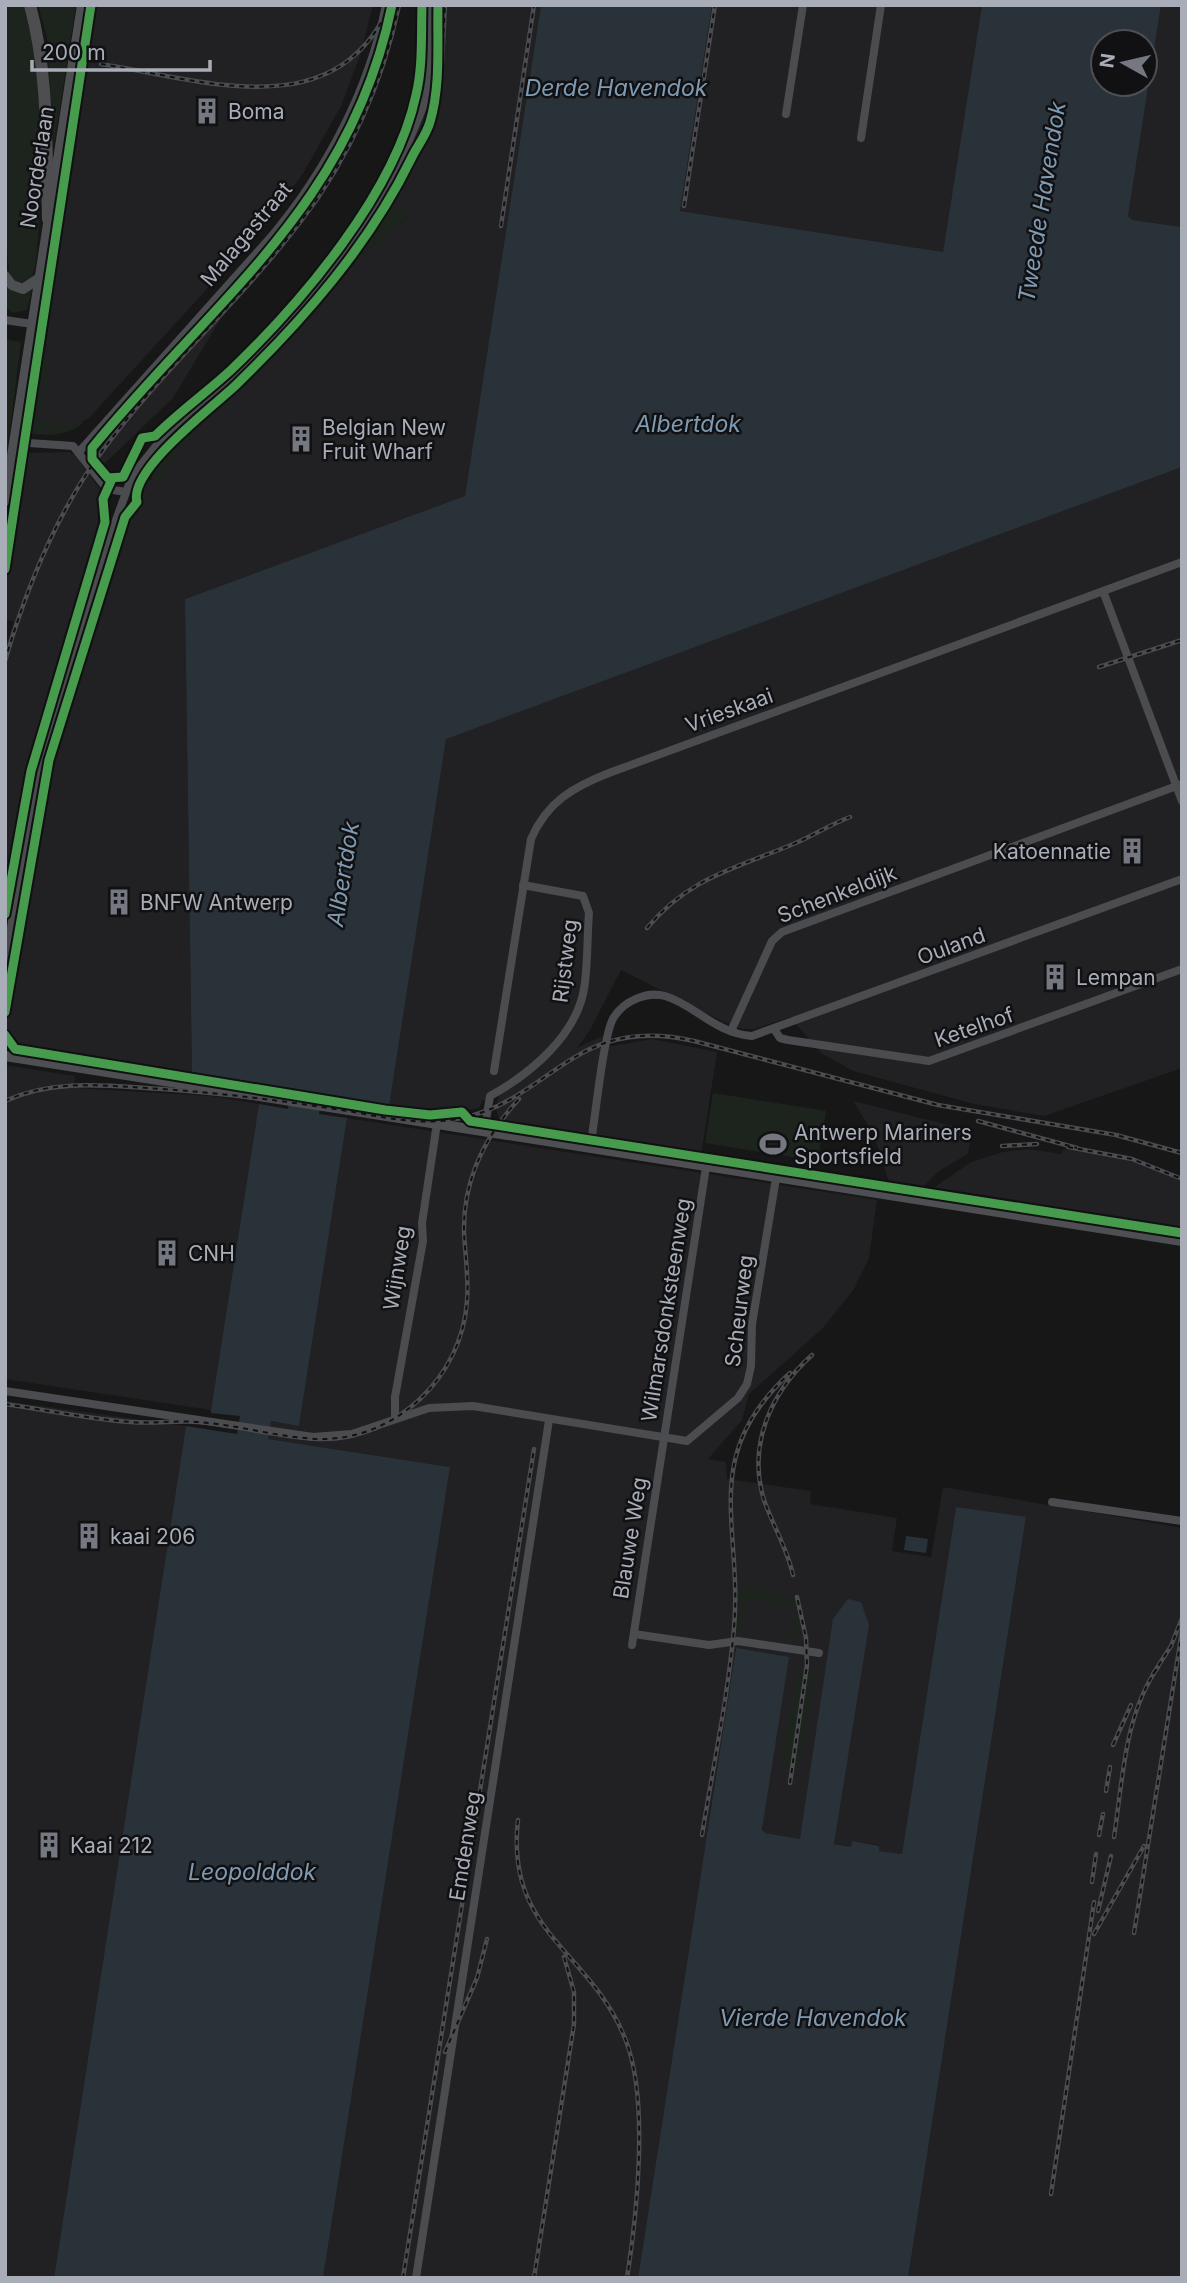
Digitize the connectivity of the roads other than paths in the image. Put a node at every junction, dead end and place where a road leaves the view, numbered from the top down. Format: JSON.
{"nodes":[{"id":1,"x":30,"y":5,"type":"edge"},
{"id":2,"x":82,"y":5,"type":"edge"},
{"id":3,"x":386,"y":5,"type":"edge"},
{"id":4,"x":429,"y":5,"type":"edge"},
{"id":5,"x":803,"y":5,"type":"edge"},
{"id":6,"x":881,"y":5,"type":"edge"},
{"id":7,"x":786,"y":114,"type":"dead end"},
{"id":8,"x":861,"y":138,"type":"dead end"},
{"id":9,"x":48,"y":219,"type":"junction"},
{"id":10,"x":5,"y":275,"type":"edge"},
{"id":11,"x":40,"y":276,"type":"junction"},
{"id":12,"x":5,"y":320,"type":"edge"},
{"id":13,"x":32,"y":324,"type":"junction"},
{"id":14,"x":14,"y":442,"type":"junction"},
{"id":15,"x":79,"y":452,"type":"junction"},
{"id":16,"x":126,"y":492,"type":"junction"},
{"id":17,"x":5,"y":501,"type":"edge"},
{"id":18,"x":1182,"y":562,"type":"edge"},
{"id":19,"x":1104,"y":591,"type":"junction"},
{"id":20,"x":1179,"y":785,"type":"edge"},
{"id":21,"x":1182,"y":801,"type":"edge"},
{"id":22,"x":1182,"y":879,"type":"edge"},
{"id":23,"x":523,"y":885,"type":"junction"},
{"id":24,"x":5,"y":962,"type":"edge"},
{"id":25,"x":1182,"y":969,"type":"edge"},
{"id":26,"x":774,"y":1029,"type":"junction"},
{"id":27,"x":731,"y":1031,"type":"junction"},
{"id":28,"x":5,"y":1056,"type":"edge"},
{"id":29,"x":494,"y":1071,"type":"dead end"},
{"id":30,"x":436,"y":1123,"type":"junction"},
{"id":31,"x":484,"y":1132,"type":"junction"},
{"id":32,"x":590,"y":1148,"type":"junction"},
{"id":33,"x":706,"y":1167,"type":"junction"},
{"id":34,"x":776,"y":1178,"type":"junction"},
{"id":35,"x":1182,"y":1241,"type":"edge"},
{"id":36,"x":5,"y":1391,"type":"edge"},
{"id":37,"x":395,"y":1417,"type":"junction"},
{"id":38,"x":549,"y":1420,"type":"junction"},
{"id":39,"x":664,"y":1437,"type":"junction"},
{"id":40,"x":1052,"y":1502,"type":"dead end"},
{"id":41,"x":1182,"y":1521,"type":"edge"},
{"id":42,"x":634,"y":1634,"type":"junction"},
{"id":43,"x":632,"y":1645,"type":"dead end"},
{"id":44,"x":819,"y":1653,"type":"dead end"},
{"id":45,"x":416,"y":2278,"type":"edge"}],
"edges":[{"from":1,"to":9,"type":"highway"},
{"from":2,"to":9,"type":"main road","name":"Noorderlaan"},
{"from":3,"to":15,"type":"street","name":"Malagastraat"},
{"from":4,"to":16,"type":"street"},
{"from":5,"to":7,"type":"street"},
{"from":6,"to":8,"type":"street"},
{"from":9,"to":11,"type":"main road","name":"Noorderlaan"},
{"from":10,"to":11,"type":"main road"},
{"from":11,"to":13,"type":"main road","name":"Noorderlaan"},
{"from":12,"to":13,"type":"street"},
{"from":13,"to":14,"type":"main road","name":"Noorderlaan"},
{"from":14,"to":15,"type":"street"},
{"from":14,"to":17,"type":"main road","name":"Noorderlaan"},
{"from":15,"to":16,"type":"street"},
{"from":16,"to":24,"type":"street"},
{"from":18,"to":19,"type":"street","name":"Vrieskaai"},
{"from":19,"to":20,"type":"street"},
{"from":19,"to":23,"type":"street","name":"Vrieskaai"},
{"from":20,"to":21,"type":"street"},
{"from":20,"to":27,"type":"street","name":"Schenkeldijk"},
{"from":22,"to":26,"type":"street","name":"Ouland"},
{"from":23,"to":29,"type":"street","name":"Vrieskaai"},
{"from":23,"to":31,"type":"street","name":"Rijstweg"},
{"from":25,"to":26,"type":"street","name":"Ketelhof"},
{"from":26,"to":27,"type":"street","name":"Ouland"},
{"from":27,"to":32,"type":"street"},
{"from":28,"to":30,"type":"main road"},
{"from":30,"to":31,"type":"main road"},
{"from":30,"to":37,"type":"street","name":"Wijnweg"},
{"from":31,"to":32,"type":"main road"},
{"from":32,"to":33,"type":"main road"},
{"from":33,"to":34,"type":"main road"},
{"from":33,"to":39,"type":"street","name":"Wilmarsdonksteenweg"},
{"from":34,"to":35,"type":"main road"},
{"from":34,"to":39,"type":"street","name":"Scheurweg"},
{"from":36,"to":37,"type":"street","name":"Wilmarsdonksteenweg"},
{"from":37,"to":38,"type":"street","name":"Wilmarsdonksteenweg"},
{"from":38,"to":39,"type":"street","name":"Wilmarsdonksteenweg"},
{"from":38,"to":45,"type":"street","name":"Emdenweg"},
{"from":39,"to":42,"type":"street","name":"Blauwe Weg"},
{"from":40,"to":41,"type":"street"},
{"from":42,"to":43,"type":"street","name":"Blauwe Weg"},
{"from":42,"to":44,"type":"street"}]}
